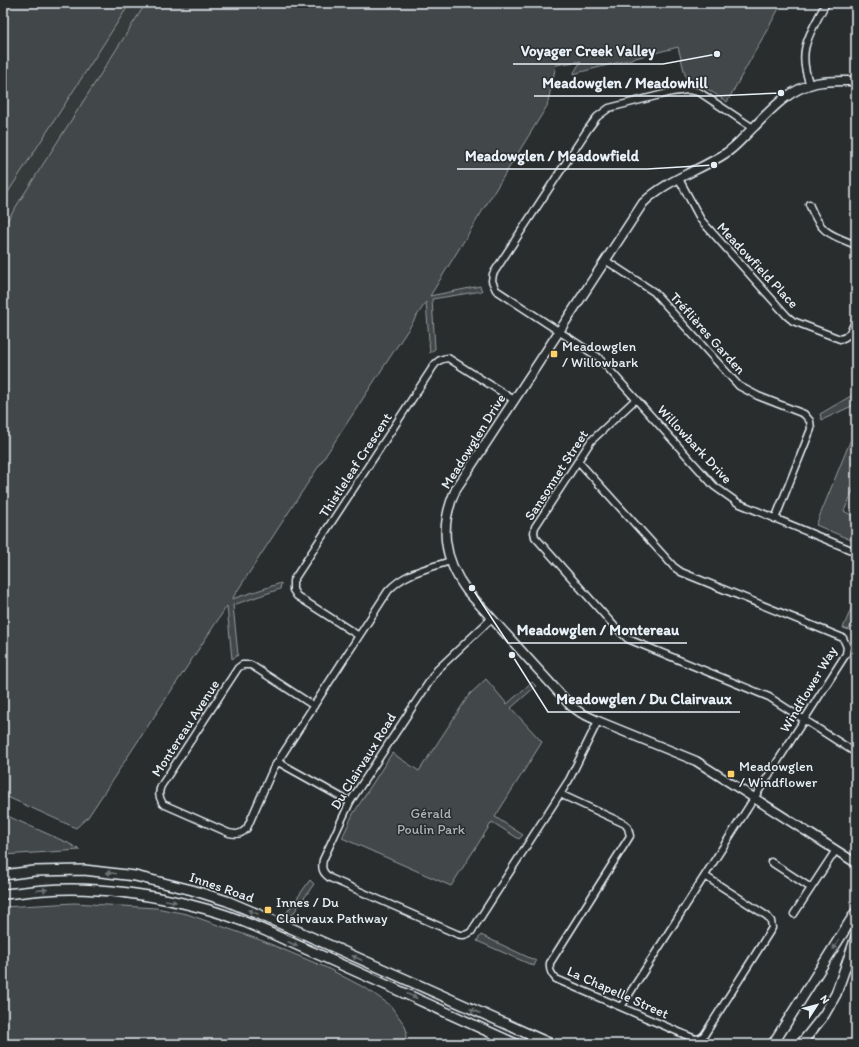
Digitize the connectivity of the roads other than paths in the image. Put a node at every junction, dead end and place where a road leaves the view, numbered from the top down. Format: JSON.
{"nodes":[{"id":1,"x":826,"y":3,"type":"edge"},
{"id":2,"x":856,"y":81,"type":"edge"},
{"id":3,"x":810,"y":85,"type":"junction"},
{"id":4,"x":753,"y":128,"type":"junction"},
{"id":5,"x":679,"y":179,"type":"junction"},
{"id":6,"x":809,"y":204,"type":"dead end"},
{"id":7,"x":856,"y":245,"type":"edge"},
{"id":8,"x":605,"y":260,"type":"junction"},
{"id":9,"x":856,"y":319,"type":"edge"},
{"id":10,"x":559,"y":330,"type":"junction"},
{"id":11,"x":636,"y":399,"type":"junction"},
{"id":12,"x":514,"y":400,"type":"junction"},
{"id":13,"x":578,"y":461,"type":"junction"},
{"id":14,"x":775,"y":519,"type":"junction"},
{"id":15,"x":856,"y":552,"type":"edge"},
{"id":16,"x":450,"y":561,"type":"junction"},
{"id":17,"x":492,"y":618,"type":"junction"},
{"id":18,"x":359,"y":636,"type":"junction"},
{"id":19,"x":314,"y":706,"type":"junction"},
{"id":20,"x":804,"y":720,"type":"junction"},
{"id":21,"x":598,"y":721,"type":"junction"},
{"id":22,"x":856,"y":753,"type":"edge"},
{"id":23,"x":278,"y":762,"type":"junction"},
{"id":24,"x":560,"y":794,"type":"junction"},
{"id":25,"x":754,"y":798,"type":"junction"},
{"id":26,"x":350,"y":802,"type":"junction"},
{"id":27,"x":836,"y":850,"type":"junction"},
{"id":28,"x":771,"y":862,"type":"dead end"},
{"id":29,"x":856,"y":863,"type":"edge"},
{"id":30,"x":3,"y":875,"type":"edge"},
{"id":31,"x":705,"y":876,"type":"junction"},
{"id":32,"x":811,"y":888,"type":"junction"},
{"id":33,"x":3,"y":894,"type":"edge"},
{"id":34,"x":856,"y":912,"type":"edge"},
{"id":35,"x":794,"y":914,"type":"dead end"},
{"id":36,"x":856,"y":937,"type":"edge"},
{"id":37,"x":621,"y":1007,"type":"junction"},
{"id":38,"x":516,"y":1044,"type":"edge"},
{"id":39,"x":551,"y":1044,"type":"edge"},
{"id":40,"x":773,"y":1044,"type":"edge"},
{"id":41,"x":801,"y":1044,"type":"edge"}],
"edges":[{"from":1,"to":3,"type":"street"},
{"from":2,"to":3,"type":"street","name":"Meadowglen Drive"},
{"from":3,"to":4,"type":"street","name":"Meadowglen Drive"},
{"from":4,"to":5,"type":"street","name":"Meadowglen Drive"},
{"from":4,"to":10,"type":"street","name":"Willowbark Drive"},
{"from":5,"to":8,"type":"street","name":"Meadowglen Drive"},
{"from":5,"to":9,"type":"street","name":"Meadowfield Place"},
{"from":6,"to":7,"type":"street"},
{"from":8,"to":10,"type":"street","name":"Meadowglen Drive"},
{"from":8,"to":14,"type":"street","name":"Tréflières Garden"},
{"from":10,"to":11,"type":"street","name":"Willowbark Drive"},
{"from":10,"to":12,"type":"street","name":"Meadowglen Drive"},
{"from":11,"to":13,"type":"street","name":"Sansonnet Street"},
{"from":11,"to":14,"type":"street","name":"Willowbark Drive"},
{"from":12,"to":16,"type":"street","name":"Meadowglen Drive"},
{"from":12,"to":18,"type":"street","name":"Thistleleaf Crescent"},
{"from":13,"to":20,"type":"street","name":"Sansonnet Street"},
{"from":13,"to":20,"type":"street","name":"Windflower Way"},
{"from":14,"to":15,"type":"street","name":"Willowbark Drive"},
{"from":16,"to":17,"type":"street","name":"Meadowglen Drive"},
{"from":16,"to":18,"type":"street","name":"Montereau Avenue"},
{"from":17,"to":21,"type":"street","name":"Meadowglen Drive"},
{"from":17,"to":26,"type":"street","name":"Du Clairvaux Road"},
{"from":18,"to":19,"type":"street","name":"Montereau Avenue"},
{"from":19,"to":23,"type":"street","name":"Montereau Avenue"},
{"from":19,"to":23,"type":"street","name":"Montereau Avenue"},
{"from":20,"to":22,"type":"street","name":"Sansonnet Street"},
{"from":20,"to":25,"type":"street","name":"Windflower Way"},
{"from":21,"to":24,"type":"street","name":"Du Clairvaux Road"},
{"from":21,"to":25,"type":"street","name":"Meadowglen Drive"},
{"from":23,"to":26,"type":"street"},
{"from":24,"to":26,"type":"street","name":"Du Clairvaux Road"},
{"from":24,"to":37,"type":"street","name":"La Chapelle Street"},
{"from":25,"to":27,"type":"street","name":"Meadowglen Drive"},
{"from":25,"to":31,"type":"street","name":"Windflower Way"},
{"from":27,"to":29,"type":"street","name":"Meadowglen Drive"},
{"from":27,"to":32,"type":"street"},
{"from":28,"to":32,"type":"street"},
{"from":39,"to":30,"type":"main road","name":"Innes Road","one_way":true},
{"from":31,"to":37,"type":"street","name":"Windflower Way"},
{"from":31,"to":37,"type":"street","name":"La Chapelle Street"},
{"from":32,"to":35,"type":"street"},
{"from":33,"to":38,"type":"main road","name":"Innes Road","one_way":true},
{"from":34,"to":40,"type":"main road","one_way":true},
{"from":36,"to":41,"type":"main road"}]}
